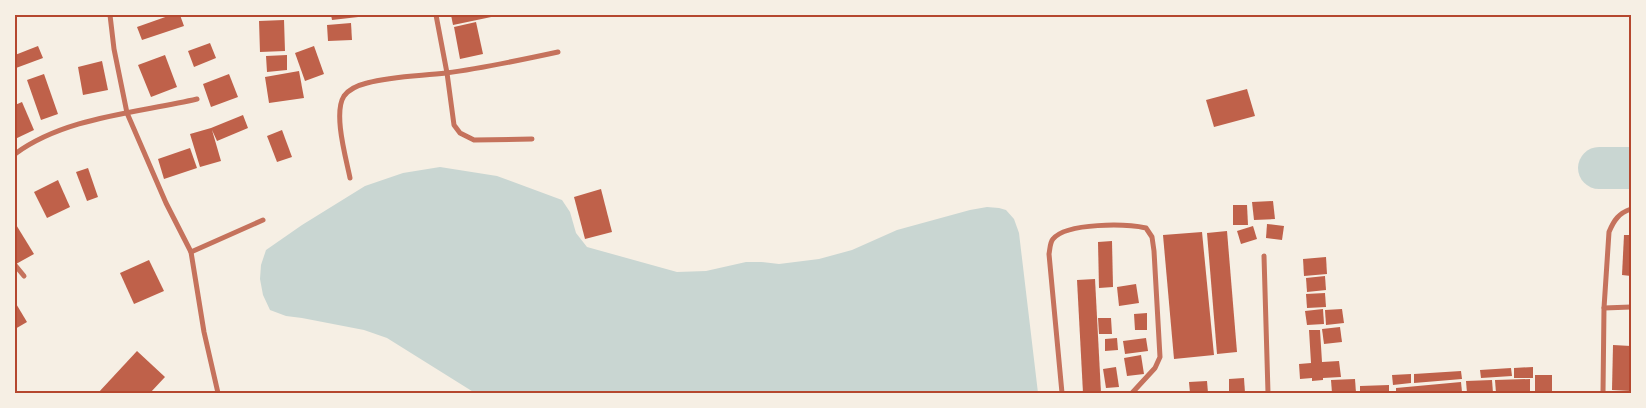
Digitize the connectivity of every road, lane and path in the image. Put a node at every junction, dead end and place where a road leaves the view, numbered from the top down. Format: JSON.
{"nodes":[{"id":1,"x":110,"y":15,"type":"edge"},
{"id":2,"x":436,"y":15,"type":"edge"},
{"id":3,"x":558,"y":52,"type":"dead end"},
{"id":4,"x":447,"y":73,"type":"junction"},
{"id":5,"x":197,"y":99,"type":"dead end"},
{"id":6,"x":127,"y":113,"type":"junction"},
{"id":7,"x":532,"y":139,"type":"dead end"},
{"id":8,"x":15,"y":154,"type":"edge"},
{"id":9,"x":350,"y":178,"type":"dead end"},
{"id":10,"x":1631,"y":209,"type":"edge"},
{"id":11,"x":263,"y":220,"type":"dead end"},
{"id":12,"x":191,"y":252,"type":"junction"},
{"id":13,"x":1264,"y":256,"type":"dead end"},
{"id":14,"x":15,"y":265,"type":"edge"},
{"id":15,"x":24,"y":276,"type":"dead end"},
{"id":16,"x":1604,"y":308,"type":"junction"},
{"id":17,"x":1631,"y":308,"type":"edge"},
{"id":18,"x":218,"y":393,"type":"edge"},
{"id":19,"x":1062,"y":393,"type":"edge"},
{"id":20,"x":1132,"y":393,"type":"edge"},
{"id":21,"x":1268,"y":393,"type":"edge"},
{"id":22,"x":1603,"y":393,"type":"edge"}],
"edges":[{"from":1,"to":6,"type":"street"},
{"from":2,"to":4,"type":"street"},
{"from":3,"to":4,"type":"street"},
{"from":4,"to":7,"type":"street"},
{"from":4,"to":9,"type":"street"},
{"from":5,"to":6,"type":"street"},
{"from":6,"to":8,"type":"street"},
{"from":6,"to":12,"type":"street"},
{"from":10,"to":16,"type":"street"},
{"from":11,"to":12,"type":"street"},
{"from":12,"to":18,"type":"street"},
{"from":13,"to":21,"type":"street"},
{"from":14,"to":15,"type":"street"},
{"from":16,"to":17,"type":"street"},
{"from":16,"to":22,"type":"street"},
{"from":19,"to":20,"type":"street"}]}
